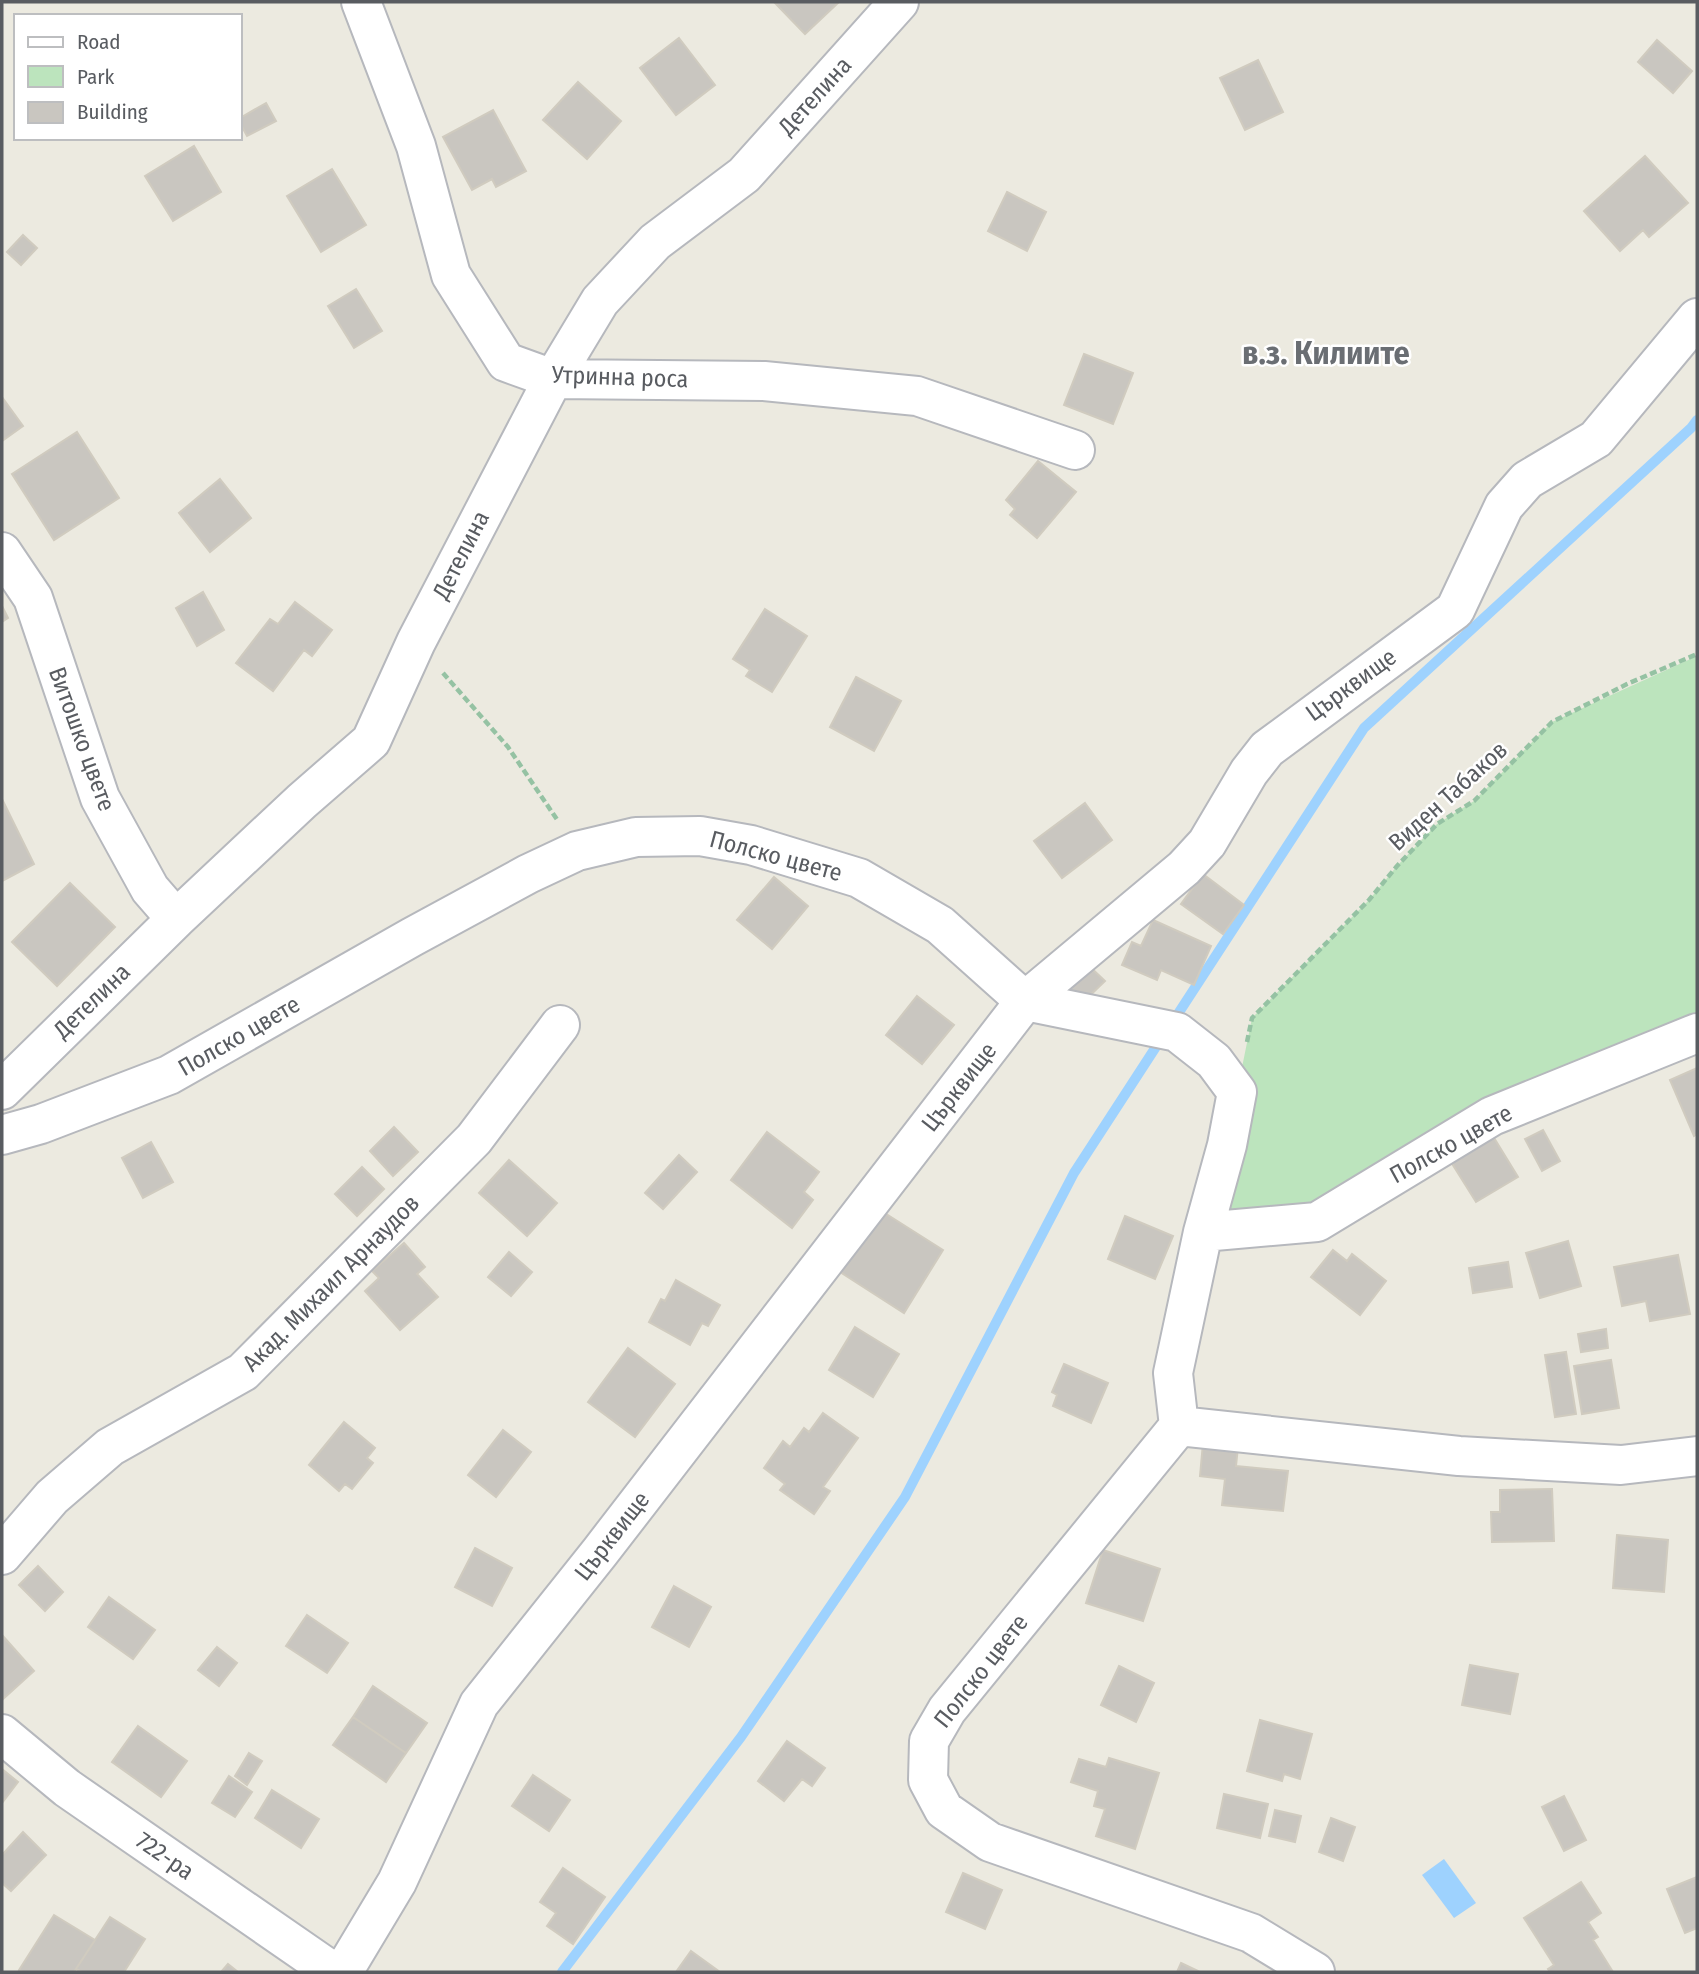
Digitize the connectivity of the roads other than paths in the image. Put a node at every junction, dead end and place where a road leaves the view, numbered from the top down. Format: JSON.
{"nodes":[{"id":1,"x":361,"y":2,"type":"edge"},
{"id":2,"x":899,"y":2,"type":"edge"},
{"id":3,"x":1697,"y":318,"type":"edge"},
{"id":4,"x":553,"y":379,"type":"junction"},
{"id":5,"x":1075,"y":450,"type":"dead end"},
{"id":6,"x":2,"y":552,"type":"edge"},
{"id":7,"x":176,"y":919,"type":"junction"},
{"id":8,"x":1026,"y":1001,"type":"junction"},
{"id":9,"x":560,"y":1025,"type":"dead end"},
{"id":10,"x":1697,"y":1033,"type":"edge"},
{"id":11,"x":2,"y":1090,"type":"edge"},
{"id":12,"x":2,"y":1135,"type":"edge"},
{"id":13,"x":1203,"y":1231,"type":"junction"},
{"id":14,"x":1180,"y":1426,"type":"junction"},
{"id":15,"x":1697,"y":1456,"type":"edge"},
{"id":16,"x":2,"y":1555,"type":"edge"},
{"id":17,"x":2,"y":1734,"type":"edge"},
{"id":18,"x":333,"y":1972,"type":"edge"},
{"id":19,"x":343,"y":1972,"type":"edge"},
{"id":20,"x":1315,"y":1972,"type":"edge"}],
"edges":[{"from":1,"to":4,"type":"street","name":"Утринна роса"},
{"from":2,"to":4,"type":"street","name":"Детелина"},
{"from":3,"to":8,"type":"street","name":"Църквище"},
{"from":4,"to":5,"type":"street","name":"Утринна роса"},
{"from":4,"to":7,"type":"street","name":"Детелина"},
{"from":6,"to":7,"type":"street","name":"Витошко цвете"},
{"from":7,"to":11,"type":"street","name":"Детелина"},
{"from":8,"to":12,"type":"street","name":"Полско цвете"},
{"from":8,"to":13,"type":"street","name":"Полско цвете"},
{"from":8,"to":19,"type":"street","name":"Църквище"},
{"from":9,"to":16,"type":"street","name":"Акад. Михаил Арнаудов"},
{"from":10,"to":13,"type":"street","name":"Полско цвете"},
{"from":13,"to":14,"type":"street"},
{"from":14,"to":15,"type":"street"},
{"from":14,"to":20,"type":"street","name":"Полско цвете"},
{"from":17,"to":18,"type":"street","name":"722-ра"}]}
